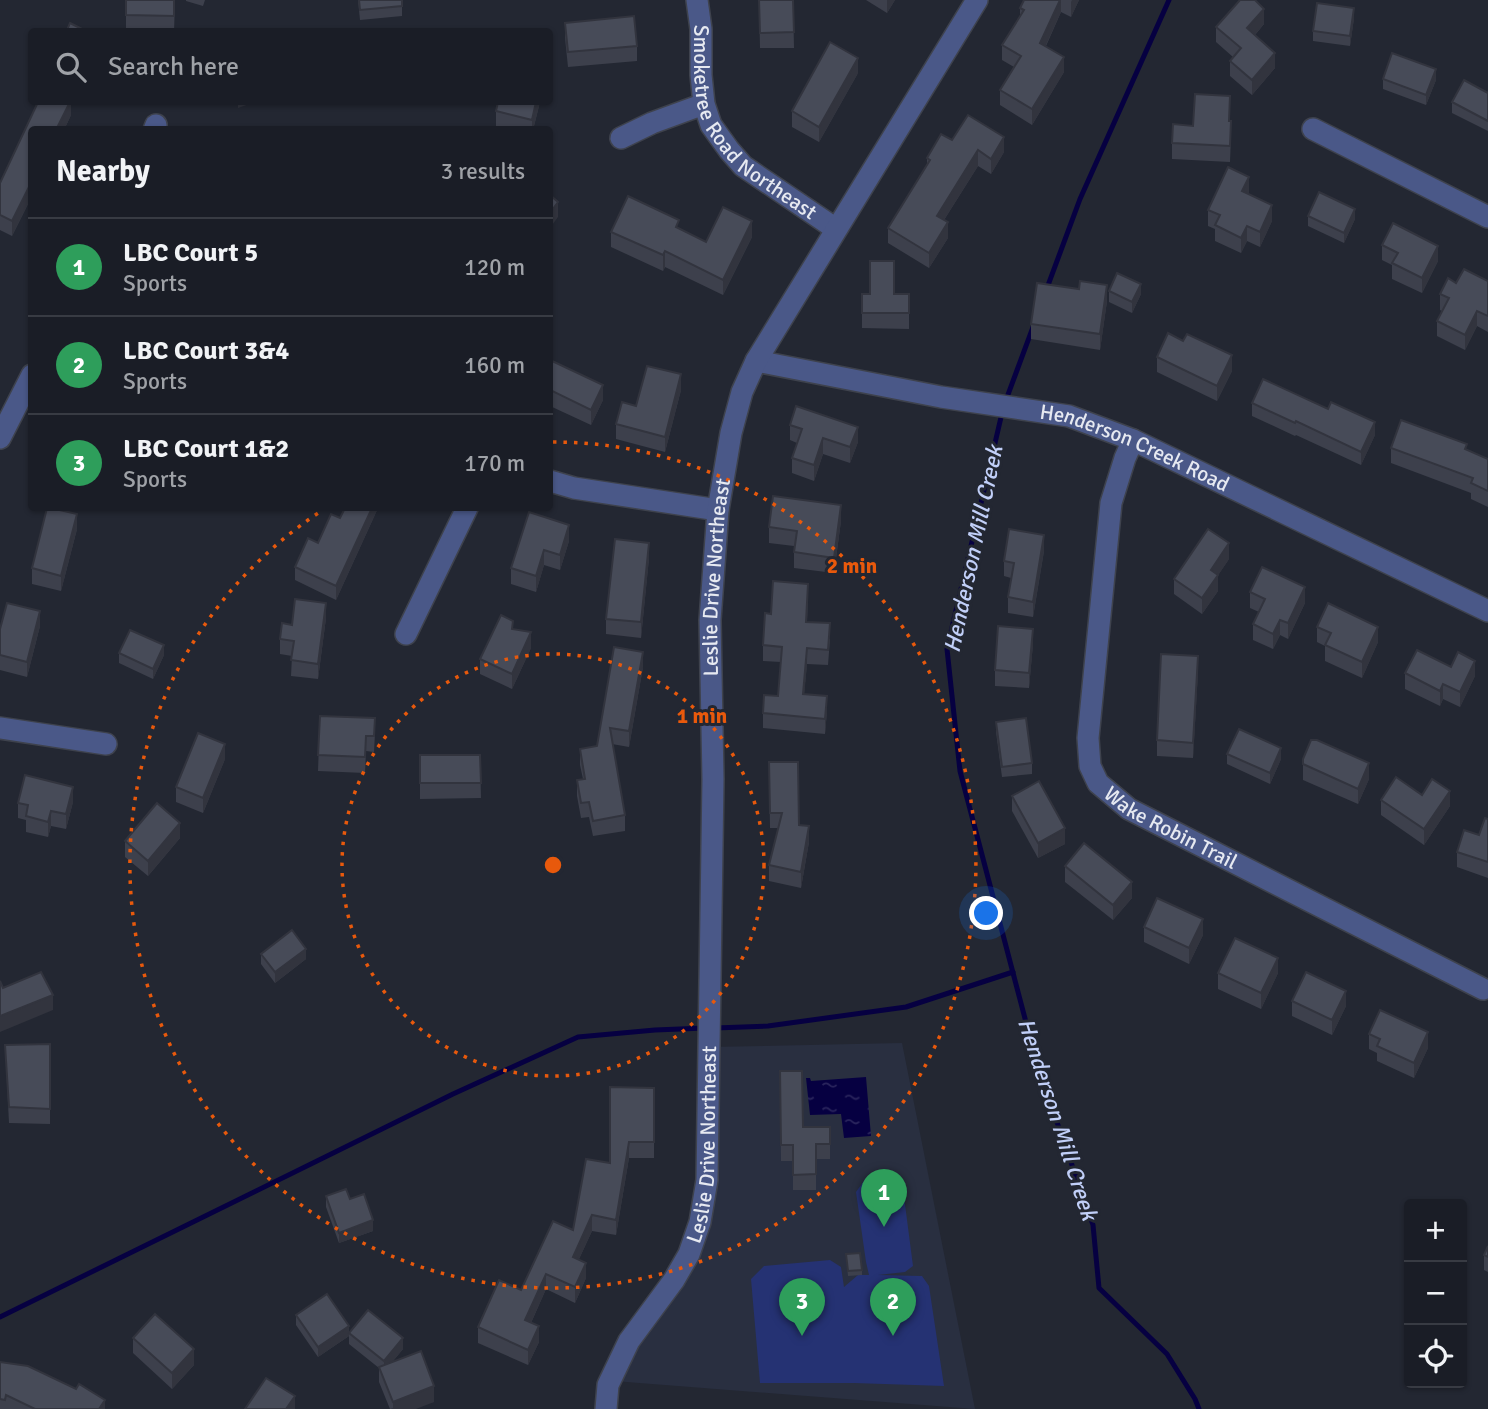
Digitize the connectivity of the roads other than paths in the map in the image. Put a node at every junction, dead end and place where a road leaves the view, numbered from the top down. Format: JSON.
{"nodes":[{"id":1,"x":697,"y":0,"type":"edge"},
{"id":2,"x":977,"y":0,"type":"edge"},
{"id":3,"x":704,"y":104,"type":"junction"},
{"id":4,"x":1313,"y":129,"type":"dead end"},
{"id":5,"x":621,"y":138,"type":"dead end"},
{"id":6,"x":1488,"y":217,"type":"edge"},
{"id":7,"x":836,"y":229,"type":"junction"},
{"id":8,"x":756,"y":361,"type":"junction"},
{"id":9,"x":28,"y":383,"type":"edge"},
{"id":10,"x":0,"y":438,"type":"edge"},
{"id":11,"x":1133,"y":440,"type":"junction"},
{"id":12,"x":553,"y":482,"type":"edge"},
{"id":13,"x":718,"y":510,"type":"junction"},
{"id":14,"x":466,"y":511,"type":"edge"},
{"id":15,"x":1488,"y":611,"type":"edge"},
{"id":16,"x":405,"y":634,"type":"dead end"},
{"id":17,"x":0,"y":728,"type":"edge"},
{"id":18,"x":106,"y":744,"type":"dead end"},
{"id":19,"x":1483,"y":989,"type":"dead end"},
{"id":20,"x":606,"y":1409,"type":"edge"}],
"edges":[{"from":1,"to":3,"type":"street","name":"Smoketree Road Northeast"},
{"from":2,"to":7,"type":"street","name":"Leslie Drive Northeast"},
{"from":3,"to":5,"type":"street"},
{"from":3,"to":7,"type":"street","name":"Smoketree Road Northeast"},
{"from":4,"to":6,"type":"street"},
{"from":7,"to":8,"type":"street","name":"Leslie Drive Northeast"},
{"from":8,"to":11,"type":"street","name":"Henderson Creek Road"},
{"from":8,"to":13,"type":"street","name":"Leslie Drive Northeast"},
{"from":9,"to":10,"type":"street"},
{"from":11,"to":15,"type":"street","name":"Henderson Creek Road"},
{"from":11,"to":19,"type":"street","name":"Wake Robin Trail"},
{"from":12,"to":13,"type":"street"},
{"from":13,"to":20,"type":"street","name":"Leslie Drive Northeast"},
{"from":14,"to":16,"type":"street"},
{"from":17,"to":18,"type":"street"}]}
